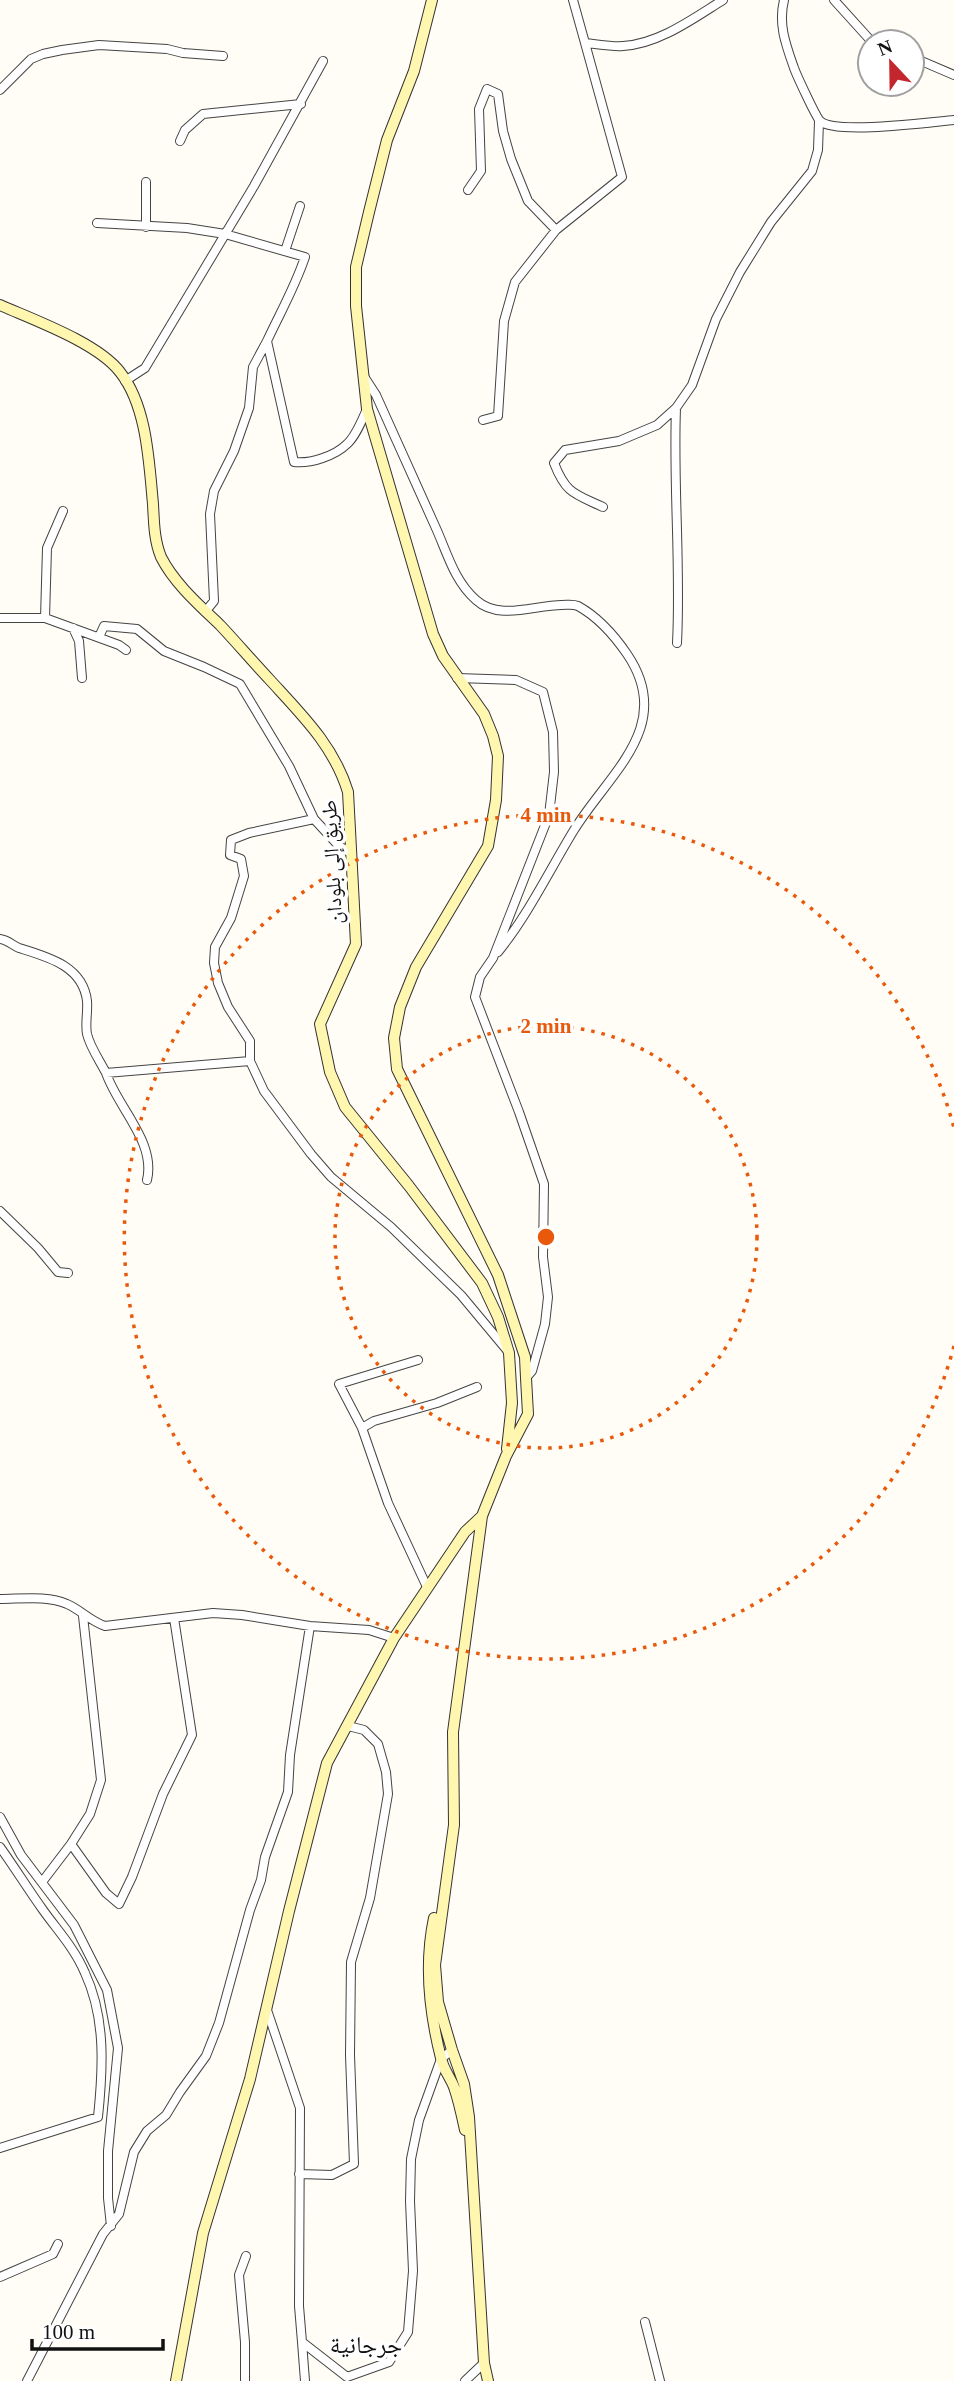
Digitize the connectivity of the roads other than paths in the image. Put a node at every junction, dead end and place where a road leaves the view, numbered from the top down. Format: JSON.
{"nodes":[{"id":1,"x":432,"y":0,"type":"edge"},
{"id":2,"x":573,"y":0,"type":"edge"},
{"id":3,"x":723,"y":0,"type":"edge"},
{"id":4,"x":784,"y":0,"type":"edge"},
{"id":5,"x":834,"y":0,"type":"edge"},
{"id":6,"x":859,"y":28,"type":"edge"},
{"id":7,"x":585,"y":43,"type":"junction"},
{"id":8,"x":223,"y":56,"type":"dead end"},
{"id":9,"x":323,"y":61,"type":"dead end"},
{"id":10,"x":926,"y":63,"type":"edge"},
{"id":11,"x":954,"y":75,"type":"edge"},
{"id":12,"x":0,"y":90,"type":"edge"},
{"id":13,"x":301,"y":104,"type":"junction"},
{"id":14,"x":954,"y":120,"type":"edge"},
{"id":15,"x":819,"y":121,"type":"junction"},
{"id":16,"x":180,"y":141,"type":"dead end"},
{"id":17,"x":146,"y":182,"type":"dead end"},
{"id":18,"x":468,"y":190,"type":"dead end"},
{"id":19,"x":300,"y":206,"type":"dead end"},
{"id":20,"x":97,"y":223,"type":"dead end"},
{"id":21,"x":146,"y":227,"type":"junction"},
{"id":22,"x":556,"y":230,"type":"junction"},
{"id":23,"x":225,"y":234,"type":"junction"},
{"id":24,"x":285,"y":251,"type":"junction"},
{"id":25,"x":0,"y":305,"type":"edge"},
{"id":26,"x":267,"y":341,"type":"junction"},
{"id":27,"x":361,"y":373,"type":"junction"},
{"id":28,"x":125,"y":381,"type":"junction"},
{"id":29,"x":676,"y":408,"type":"junction"},
{"id":30,"x":367,"y":409,"type":"junction"},
{"id":31,"x":483,"y":420,"type":"dead end"},
{"id":32,"x":603,"y":507,"type":"dead end"},
{"id":33,"x":64,"y":511,"type":"dead end"},
{"id":34,"x":205,"y":612,"type":"junction"},
{"id":35,"x":0,"y":618,"type":"edge"},
{"id":36,"x":45,"y":618,"type":"junction"},
{"id":37,"x":73,"y":628,"type":"junction"},
{"id":38,"x":99,"y":637,"type":"junction"},
{"id":39,"x":677,"y":643,"type":"dead end"},
{"id":40,"x":126,"y":650,"type":"dead end"},
{"id":41,"x":82,"y":678,"type":"dead end"},
{"id":42,"x":457,"y":678,"type":"junction"},
{"id":43,"x":314,"y":819,"type":"junction"},
{"id":44,"x":351,"y":853,"type":"junction"},
{"id":45,"x":0,"y":939,"type":"edge"},
{"id":46,"x":493,"y":958,"type":"junction"},
{"id":47,"x":250,"y":1061,"type":"junction"},
{"id":48,"x":106,"y":1073,"type":"junction"},
{"id":49,"x":147,"y":1180,"type":"dead end"},
{"id":50,"x":0,"y":1211,"type":"edge"},
{"id":51,"x":68,"y":1273,"type":"dead end"},
{"id":52,"x":509,"y":1353,"type":"junction"},
{"id":53,"x":418,"y":1360,"type":"dead end"},
{"id":54,"x":526,"y":1378,"type":"junction"},
{"id":55,"x":477,"y":1387,"type":"dead end"},
{"id":56,"x":362,"y":1428,"type":"junction"},
{"id":57,"x":506,"y":1456,"type":"junction"},
{"id":58,"x":482,"y":1516,"type":"junction"},
{"id":59,"x":427,"y":1587,"type":"junction"},
{"id":60,"x":0,"y":1599,"type":"edge"},
{"id":61,"x":83,"y":1616,"type":"junction"},
{"id":62,"x":174,"y":1618,"type":"junction"},
{"id":63,"x":310,"y":1626,"type":"junction"},
{"id":64,"x":394,"y":1638,"type":"junction"},
{"id":65,"x":348,"y":1726,"type":"junction"},
{"id":66,"x":0,"y":1818,"type":"edge"},
{"id":67,"x":71,"y":1844,"type":"junction"},
{"id":68,"x":0,"y":1847,"type":"edge"},
{"id":69,"x":447,"y":1871,"type":"junction"},
{"id":70,"x":41,"y":1882,"type":"junction"},
{"id":71,"x":267,"y":2010,"type":"junction"},
{"id":72,"x":452,"y":2050,"type":"junction"},
{"id":73,"x":441,"y":2059,"type":"junction"},
{"id":74,"x":458,"y":2067,"type":"junction"},
{"id":75,"x":447,"y":2074,"type":"junction"},
{"id":76,"x":436,"y":2078,"type":"junction"},
{"id":77,"x":0,"y":2148,"type":"edge"},
{"id":78,"x":473,"y":2171,"type":"junction"},
{"id":79,"x":299,"y":2174,"type":"junction"},
{"id":80,"x":111,"y":2226,"type":"junction"},
{"id":81,"x":58,"y":2244,"type":"dead end"},
{"id":82,"x":246,"y":2256,"type":"dead end"},
{"id":83,"x":0,"y":2277,"type":"edge"},
{"id":84,"x":645,"y":2322,"type":"dead end"},
{"id":85,"x":302,"y":2342,"type":"junction"},
{"id":86,"x":485,"y":2363,"type":"junction"},
{"id":87,"x":347,"y":2379,"type":"edge"},
{"id":88,"x":27,"y":2381,"type":"edge"},
{"id":89,"x":176,"y":2381,"type":"edge"},
{"id":90,"x":245,"y":2381,"type":"edge"},
{"id":91,"x":305,"y":2381,"type":"edge"},
{"id":92,"x":465,"y":2381,"type":"edge"},
{"id":93,"x":488,"y":2381,"type":"edge"},
{"id":94,"x":660,"y":2381,"type":"edge"}],
"edges":[{"from":1,"to":27,"type":"main road"},
{"from":2,"to":7,"type":"street"},
{"from":3,"to":7,"type":"street"},
{"from":4,"to":15,"type":"street"},
{"from":5,"to":6,"type":"street"},
{"from":7,"to":22,"type":"street"},
{"from":8,"to":12,"type":"street"},
{"from":9,"to":13,"type":"street"},
{"from":10,"to":11,"type":"street"},
{"from":13,"to":16,"type":"street"},
{"from":13,"to":23,"type":"street"},
{"from":14,"to":15,"type":"street"},
{"from":15,"to":29,"type":"street"},
{"from":17,"to":21,"type":"street"},
{"from":18,"to":22,"type":"street"},
{"from":19,"to":24,"type":"street"},
{"from":20,"to":21,"type":"street"},
{"from":21,"to":23,"type":"street"},
{"from":22,"to":31,"type":"street"},
{"from":23,"to":24,"type":"street"},
{"from":23,"to":28,"type":"street"},
{"from":24,"to":26,"type":"street"},
{"from":25,"to":28,"type":"main road","name":"طريق إلى بلودان"},
{"from":26,"to":30,"type":"street"},
{"from":26,"to":34,"type":"street"},
{"from":27,"to":30,"type":"main road"},
{"from":27,"to":46,"type":"street"},
{"from":28,"to":34,"type":"main road","name":"طريق إلى بلودان"},
{"from":29,"to":32,"type":"street"},
{"from":29,"to":39,"type":"street"},
{"from":30,"to":42,"type":"main road"},
{"from":33,"to":36,"type":"street"},
{"from":34,"to":44,"type":"main road","name":"طريق إلى بلودان"},
{"from":35,"to":36,"type":"street"},
{"from":36,"to":37,"type":"street"},
{"from":37,"to":38,"type":"street"},
{"from":37,"to":41,"type":"street"},
{"from":38,"to":40,"type":"street"},
{"from":38,"to":43,"type":"street"},
{"from":42,"to":46,"type":"street"},
{"from":42,"to":54,"type":"main road"},
{"from":43,"to":44,"type":"street"},
{"from":43,"to":47,"type":"street"},
{"from":44,"to":52,"type":"main road","name":"طريق إلى بلودان"},
{"from":45,"to":48,"type":"street"},
{"from":46,"to":54,"type":"street"},
{"from":47,"to":48,"type":"street"},
{"from":47,"to":52,"type":"street"},
{"from":48,"to":49,"type":"street"},
{"from":50,"to":51,"type":"street"},
{"from":52,"to":57,"type":"main road","name":"طريق إلى بلودان"},
{"from":53,"to":56,"type":"street"},
{"from":54,"to":57,"type":"main road"},
{"from":55,"to":56,"type":"street"},
{"from":56,"to":59,"type":"street"},
{"from":57,"to":58,"type":"main road"},
{"from":58,"to":59,"type":"main road"},
{"from":58,"to":69,"type":"main road"},
{"from":59,"to":64,"type":"main road"},
{"from":60,"to":61,"type":"street"},
{"from":61,"to":62,"type":"street"},
{"from":61,"to":67,"type":"street"},
{"from":62,"to":63,"type":"street"},
{"from":62,"to":67,"type":"street"},
{"from":63,"to":64,"type":"street"},
{"from":63,"to":80,"type":"street"},
{"from":64,"to":65,"type":"main road"},
{"from":65,"to":71,"type":"main road"},
{"from":65,"to":79,"type":"street"},
{"from":66,"to":70,"type":"street"},
{"from":67,"to":70,"type":"street"},
{"from":68,"to":77,"type":"street"},
{"from":69,"to":72,"type":"main road"},
{"from":69,"to":73,"type":"main road"},
{"from":70,"to":80,"type":"street"},
{"from":71,"to":79,"type":"street"},
{"from":71,"to":89,"type":"main road"},
{"from":72,"to":73,"type":"street"},
{"from":72,"to":74,"type":"main road"},
{"from":73,"to":75,"type":"main road"},
{"from":73,"to":76,"type":"street"},
{"from":74,"to":75,"type":"street"},
{"from":74,"to":78,"type":"main road"},
{"from":75,"to":76,"type":"street"},
{"from":75,"to":78,"type":"main road"},
{"from":76,"to":87,"type":"street"},
{"from":78,"to":86,"type":"main road"},
{"from":79,"to":85,"type":"street"},
{"from":80,"to":88,"type":"street"},
{"from":81,"to":83,"type":"street"},
{"from":82,"to":90,"type":"street"},
{"from":84,"to":94,"type":"street"},
{"from":85,"to":87,"type":"street"},
{"from":85,"to":91,"type":"street"},
{"from":86,"to":92,"type":"street"},
{"from":86,"to":93,"type":"main road"}]}
